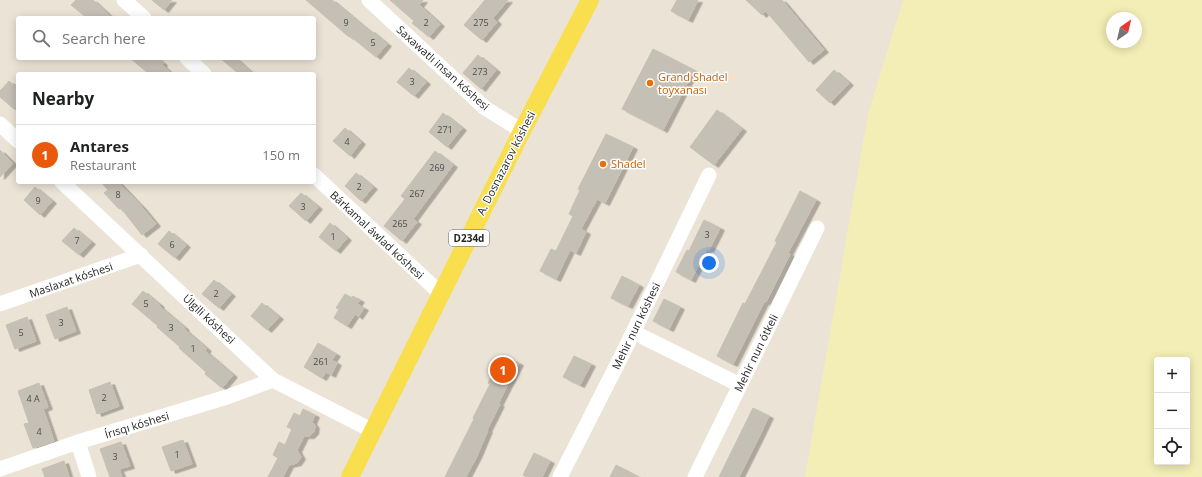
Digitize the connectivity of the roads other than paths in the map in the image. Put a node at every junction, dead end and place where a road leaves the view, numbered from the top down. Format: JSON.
{"nodes":[{"id":1,"x":124,"y":0,"type":"edge"},
{"id":2,"x":369,"y":0,"type":"edge"},
{"id":3,"x":590,"y":0,"type":"edge"},
{"id":4,"x":142,"y":16,"type":"edge"},
{"id":5,"x":189,"y":60,"type":"edge"},
{"id":6,"x":202,"y":72,"type":"edge"},
{"id":7,"x":0,"y":124,"type":"edge"},
{"id":8,"x":522,"y":131,"type":"junction"},
{"id":9,"x":16,"y":139,"type":"edge"},
{"id":10,"x":709,"y":175,"type":"dead end"},
{"id":11,"x":316,"y":177,"type":"edge"},
{"id":12,"x":64,"y":184,"type":"edge"},
{"id":13,"x":817,"y":228,"type":"dead end"},
{"id":14,"x":141,"y":255,"type":"junction"},
{"id":15,"x":441,"y":294,"type":"junction"},
{"id":16,"x":0,"y":304,"type":"edge"},
{"id":17,"x":633,"y":332,"type":"junction"},
{"id":18,"x":273,"y":380,"type":"junction"},
{"id":19,"x":740,"y":385,"type":"junction"},
{"id":20,"x":373,"y":431,"type":"junction"},
{"id":21,"x":78,"y":442,"type":"junction"},
{"id":22,"x":0,"y":469,"type":"edge"},
{"id":23,"x":89,"y":477,"type":"edge"},
{"id":24,"x":350,"y":477,"type":"edge"},
{"id":25,"x":560,"y":477,"type":"edge"},
{"id":26,"x":695,"y":477,"type":"edge"}],
"edges":[{"from":1,"to":4,"type":"street"},
{"from":2,"to":8,"type":"street","name":"Saxawatlı insan kóshesi"},
{"from":3,"to":8,"type":"main road","name":"A. Dosnazarov kóshesi","number":"D234d"},
{"from":5,"to":6,"type":"street"},
{"from":7,"to":9,"type":"street"},
{"from":8,"to":15,"type":"main road","name":"A. Dosnazarov kóshesi","number":"D234d"},
{"from":10,"to":17,"type":"street","name":"Mehir nurı kóshesi"},
{"from":11,"to":15,"type":"street","name":"Bárkamal áwlad kóshesi"},
{"from":12,"to":14,"type":"street","name":"Úlgili kóshesi"},
{"from":13,"to":19,"type":"street","name":"Mehir nurı ótkeli"},
{"from":14,"to":16,"type":"street","name":"Maslaxat kóshesi"},
{"from":14,"to":18,"type":"street","name":"Úlgili kóshesi"},
{"from":15,"to":20,"type":"main road","name":"A. Dosnazarov kóshesi","number":"D234d"},
{"from":17,"to":19,"type":"street"},
{"from":17,"to":25,"type":"street","name":"Mehir nurı kóshesi"},
{"from":18,"to":20,"type":"street","name":"Úlgili kóshesi"},
{"from":18,"to":21,"type":"street","name":"Írısqı kóshesi"},
{"from":19,"to":26,"type":"street","name":"Mehir nurı ótkeli"},
{"from":20,"to":24,"type":"main road","name":"A. Dosnazarov kóshesi","number":"D234d"},
{"from":21,"to":22,"type":"street","name":"Írısqı kóshesi"},
{"from":21,"to":23,"type":"street"}]}
